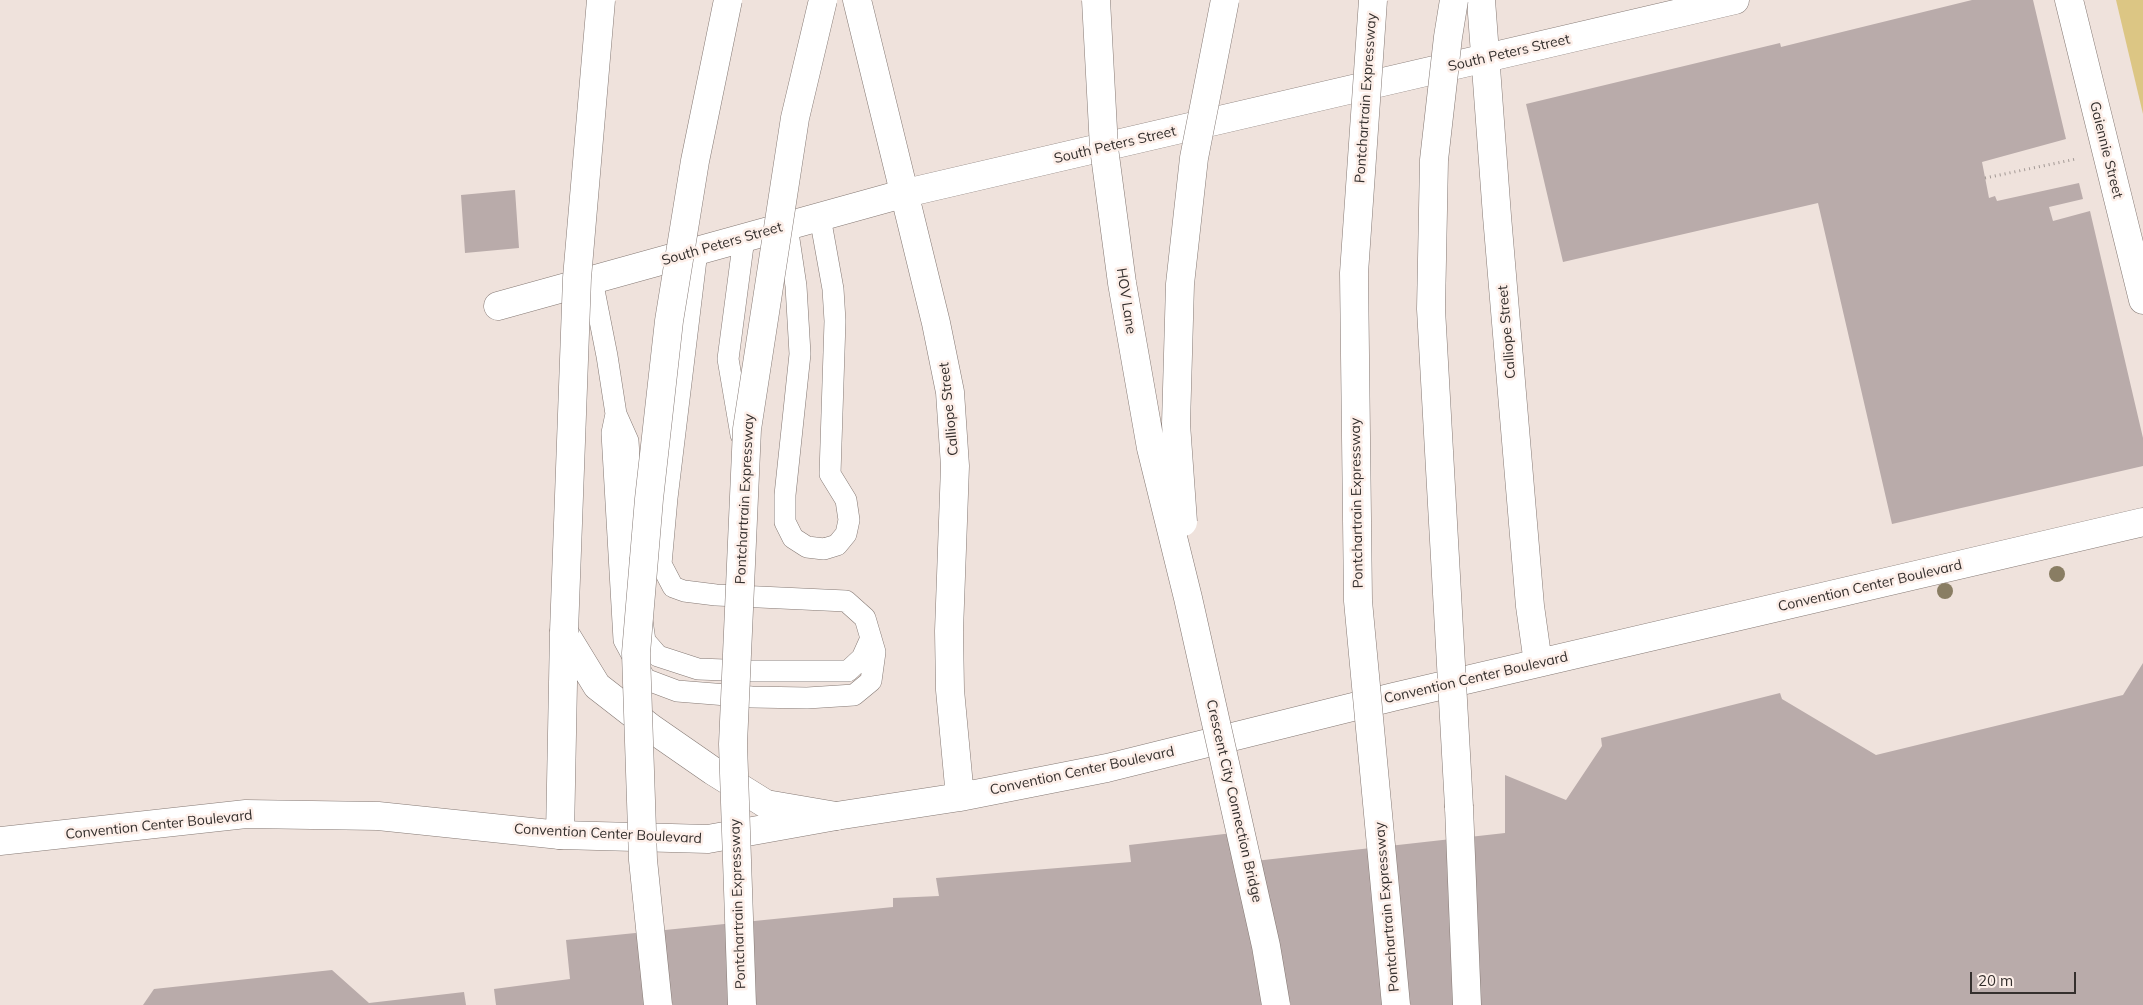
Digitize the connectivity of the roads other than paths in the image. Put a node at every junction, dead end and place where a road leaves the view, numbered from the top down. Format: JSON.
{"nodes":[{"id":1,"x":601,"y":0,"type":"edge"},
{"id":2,"x":728,"y":0,"type":"edge"},
{"id":3,"x":823,"y":0,"type":"edge"},
{"id":4,"x":857,"y":0,"type":"edge"},
{"id":5,"x":1096,"y":0,"type":"edge"},
{"id":6,"x":1225,"y":0,"type":"edge"},
{"id":7,"x":1373,"y":0,"type":"edge"},
{"id":8,"x":1454,"y":0,"type":"edge"},
{"id":9,"x":1481,"y":0,"type":"edge"},
{"id":10,"x":1735,"y":0,"type":"edge"},
{"id":11,"x":2069,"y":0,"type":"edge"},
{"id":12,"x":1485,"y":59,"type":"junction"},
{"id":13,"x":906,"y":193,"type":"junction"},
{"id":14,"x":820,"y":217,"type":"junction"},
{"id":15,"x":787,"y":226,"type":"junction"},
{"id":16,"x":744,"y":238,"type":"junction"},
{"id":17,"x":697,"y":251,"type":"junction"},
{"id":18,"x":592,"y":280,"type":"junction"},
{"id":19,"x":2143,"y":300,"type":"edge"},
{"id":20,"x":498,"y":306,"type":"dead end"},
{"id":21,"x":2143,"y":522,"type":"edge"},
{"id":22,"x":749,"y":596,"type":"junction"},
{"id":23,"x":1188,"y":598,"type":"junction"},
{"id":24,"x":564,"y":632,"type":"junction"},
{"id":25,"x":1538,"y":663,"type":"junction"},
{"id":26,"x":960,"y":797,"type":"junction"},
{"id":27,"x":836,"y":816,"type":"junction"},
{"id":28,"x":560,"y":834,"type":"junction"},
{"id":29,"x":0,"y":841,"type":"edge"},
{"id":30,"x":658,"y":1005,"type":"edge"},
{"id":31,"x":742,"y":1005,"type":"edge"},
{"id":32,"x":1276,"y":1005,"type":"edge"},
{"id":33,"x":1396,"y":1005,"type":"edge"},
{"id":34,"x":1468,"y":1005,"type":"edge"}],
"edges":[{"from":1,"to":24,"type":"main road","bridge":true},
{"from":2,"to":30,"type":"main road","bridge":true},
{"from":3,"to":31,"type":"main road","name":"Pontchartrain Expressway","bridge":true},
{"from":4,"to":13,"type":"main road","name":"Calliope Street"},
{"from":5,"to":23,"type":"main road","name":"HOV Lane","bridge":true},
{"from":6,"to":23,"type":"main road","bridge":true},
{"from":7,"to":33,"type":"main road","name":"Pontchartrain Expressway","bridge":true},
{"from":8,"to":34,"type":"main road","bridge":true},
{"from":9,"to":12,"type":"main road","name":"Calliope Street"},
{"from":10,"to":12,"type":"main road","name":"South Peters Street"},
{"from":11,"to":19,"type":"main road","name":"Gaiennie Street"},
{"from":12,"to":13,"type":"main road","name":"South Peters Street"},
{"from":12,"to":25,"type":"main road","name":"Calliope Street"},
{"from":13,"to":14,"type":"main road","name":"South Peters Street"},
{"from":13,"to":26,"type":"main road","name":"Calliope Street"},
{"from":14,"to":15,"type":"main road","name":"South Peters Street"},
{"from":14,"to":15,"type":"lane"},
{"from":15,"to":16,"type":"main road","name":"South Peters Street"},
{"from":16,"to":17,"type":"main road","name":"South Peters Street"},
{"from":16,"to":22,"type":"lane"},
{"from":17,"to":18,"type":"main road","name":"South Peters Street"},
{"from":17,"to":22,"type":"lane"},
{"from":18,"to":20,"type":"main road","name":"South Peters Street"},
{"from":18,"to":22,"type":"lane"},
{"from":21,"to":25,"type":"main road","name":"Convention Center Boulevard"},
{"from":23,"to":32,"type":"main road","name":"Crescent City Connection Bridge","bridge":true},
{"from":24,"to":27,"type":"main road"},
{"from":24,"to":28,"type":"main road"},
{"from":25,"to":26,"type":"main road","name":"Convention Center Boulevard"},
{"from":26,"to":27,"type":"main road","name":"Convention Center Boulevard"},
{"from":27,"to":28,"type":"main road","name":"Convention Center Boulevard"},
{"from":28,"to":29,"type":"main road","name":"Convention Center Boulevard"}]}
